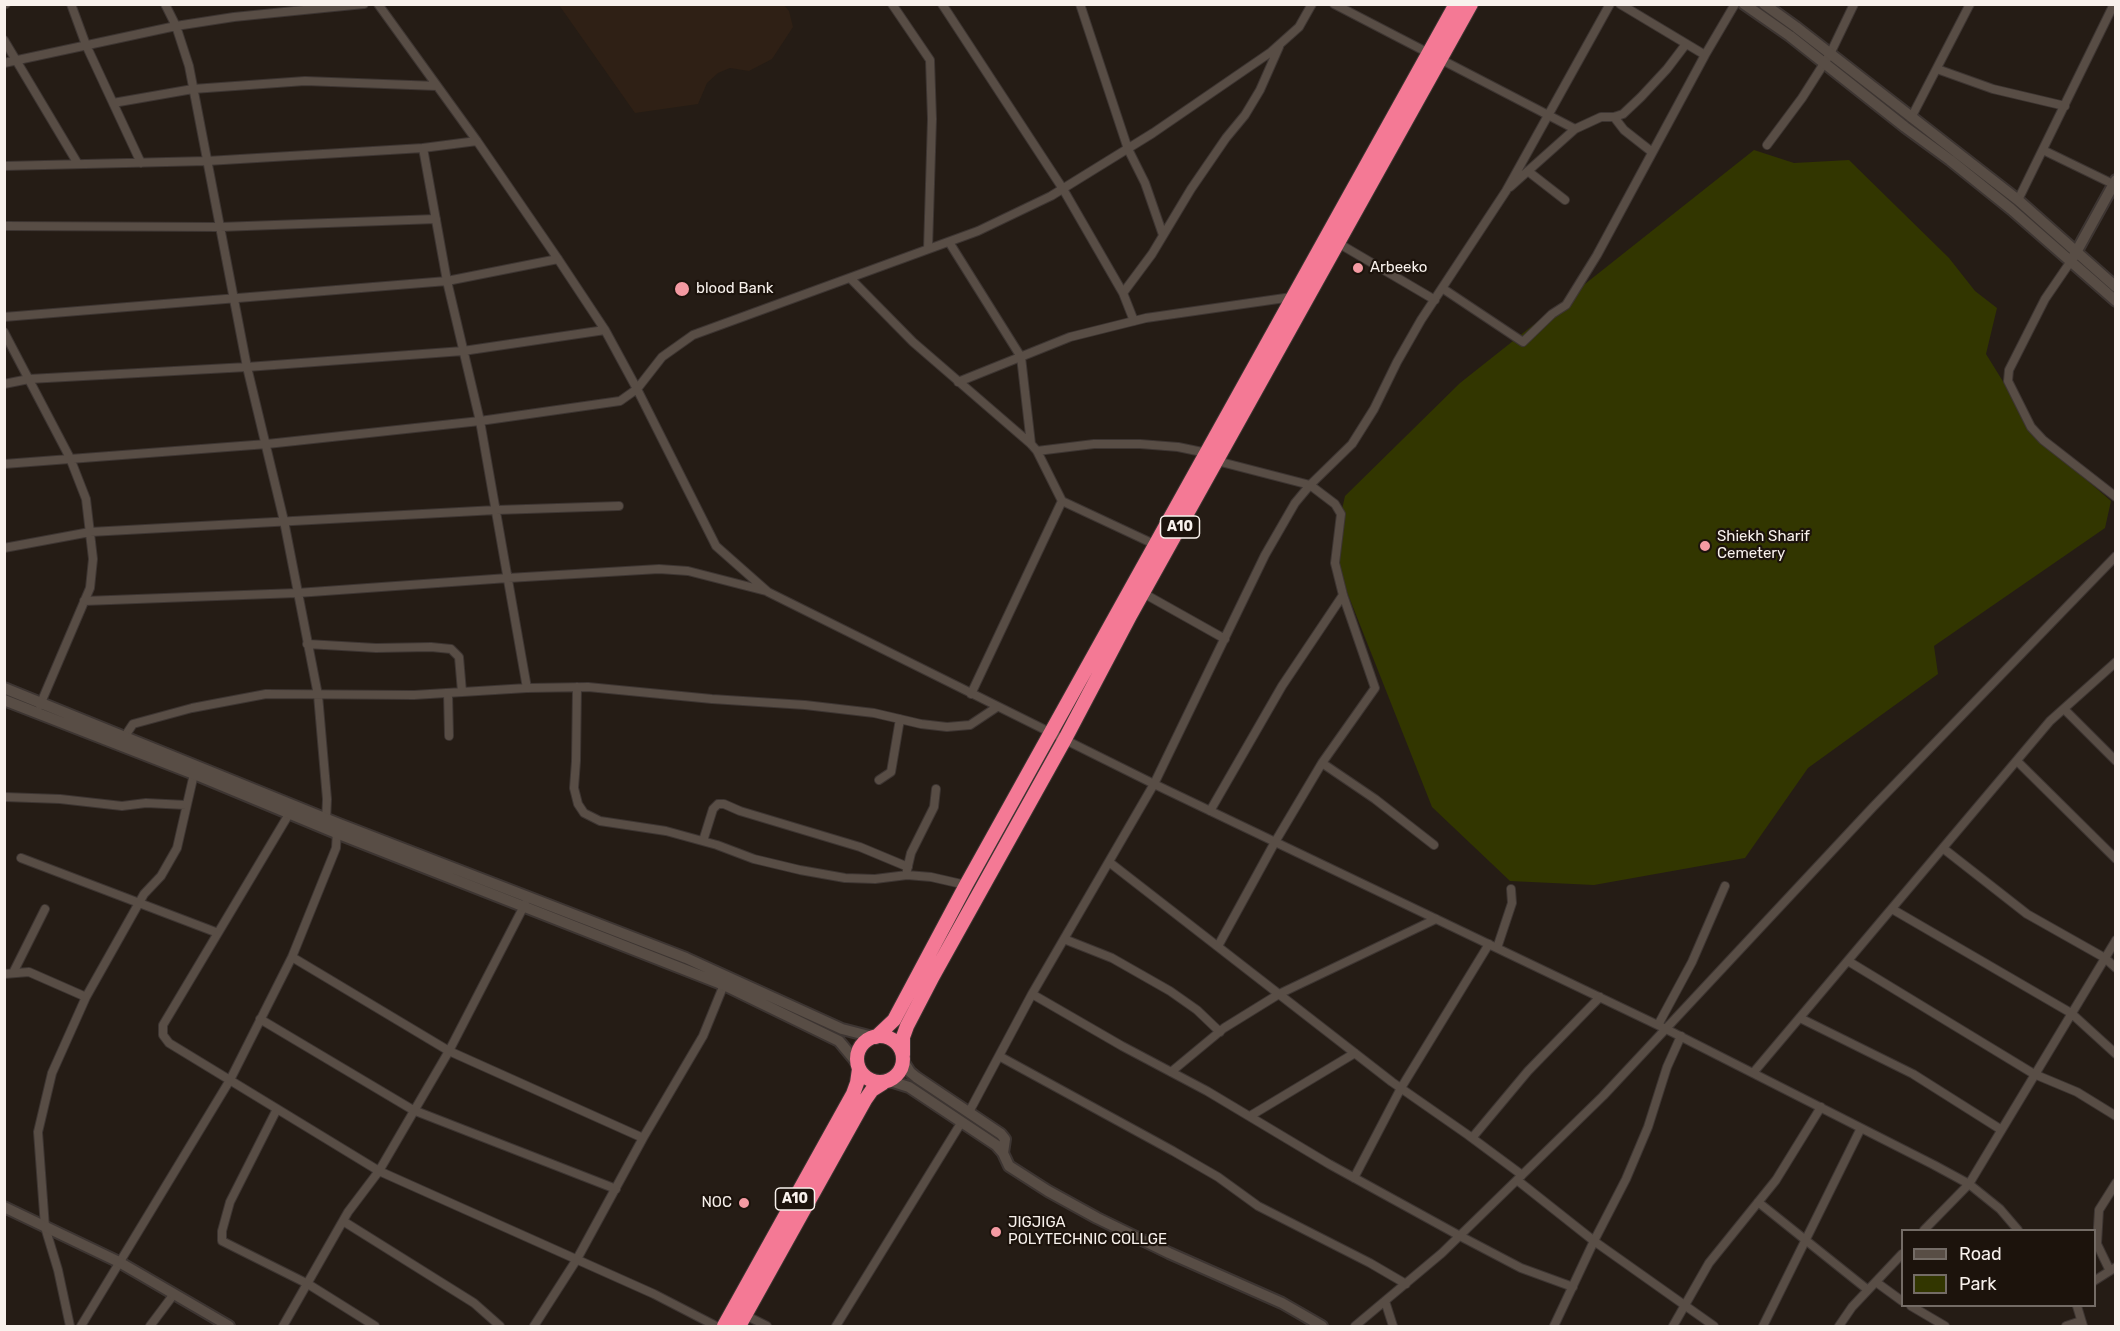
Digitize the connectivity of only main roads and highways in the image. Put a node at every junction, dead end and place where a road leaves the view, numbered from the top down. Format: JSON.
{"nodes":[{"id":1,"x":1456,"y":4,"type":"edge"},
{"id":2,"x":1471,"y":4,"type":"edge"},
{"id":3,"x":1744,"y":4,"type":"edge"},
{"id":4,"x":1764,"y":4,"type":"edge"},
{"id":5,"x":1434,"y":56,"type":"junction"},
{"id":6,"x":1827,"y":58,"type":"junction"},
{"id":7,"x":2114,"y":182,"type":"edge"},
{"id":8,"x":2074,"y":256,"type":"junction"},
{"id":9,"x":2115,"y":287,"type":"edge"},
{"id":10,"x":2115,"y":300,"type":"edge"},
{"id":11,"x":1212,"y":457,"type":"junction"},
{"id":12,"x":4,"y":688,"type":"edge"},
{"id":13,"x":4,"y":700,"type":"edge"},
{"id":14,"x":39,"y":707,"type":"junction"},
{"id":15,"x":325,"y":824,"type":"junction"},
{"id":16,"x":726,"y":981,"type":"junction"},
{"id":17,"x":874,"y":1037,"type":"junction"},
{"id":18,"x":903,"y":1058,"type":"junction"},
{"id":19,"x":858,"y":1066,"type":"junction"},
{"id":20,"x":887,"y":1082,"type":"junction"},
{"id":21,"x":1003,"y":1154,"type":"junction"},
{"id":22,"x":4,"y":1207,"type":"edge"},
{"id":23,"x":739,"y":1317,"type":"edge"},
{"id":24,"x":229,"y":1326,"type":"edge"},
{"id":25,"x":724,"y":1326,"type":"edge"},
{"id":26,"x":1322,"y":1326,"type":"edge"}],
"edges":[{"from":1,"to":5,"type":"highway","number":"A10"},
{"from":2,"to":5,"type":"highway","number":"A10"},
{"from":3,"to":6,"type":"main road"},
{"from":4,"to":6,"type":"main road"},
{"from":5,"to":11,"type":"highway","number":"A10"},
{"from":5,"to":11,"type":"highway","number":"A10"},
{"from":6,"to":8,"type":"main road"},
{"from":6,"to":8,"type":"main road"},
{"from":7,"to":8,"type":"main road"},
{"from":8,"to":9,"type":"main road"},
{"from":8,"to":10,"type":"main road"},
{"from":11,"to":17,"type":"highway","number":"A10"},
{"from":11,"to":18,"type":"highway","number":"A10"},
{"from":12,"to":14,"type":"main road"},
{"from":13,"to":14,"type":"main road"},
{"from":14,"to":15,"type":"main road"},
{"from":14,"to":15,"type":"main road"},
{"from":15,"to":16,"type":"main road"},
{"from":16,"to":17,"type":"main road"},
{"from":16,"to":19,"type":"main road"},
{"from":17,"to":18,"type":"highway"},
{"from":17,"to":19,"type":"highway","number":"A10"},
{"from":18,"to":20,"type":"highway","number":"A10"},
{"from":18,"to":21,"type":"main road"},
{"from":19,"to":20,"type":"highway"},
{"from":19,"to":23,"type":"highway","number":"A10"},
{"from":20,"to":21,"type":"main road"},
{"from":20,"to":23,"type":"highway","number":"A10"},
{"from":21,"to":26,"type":"main road"},
{"from":22,"to":24,"type":"main road"},
{"from":23,"to":25,"type":"highway","number":"A10"}]}
